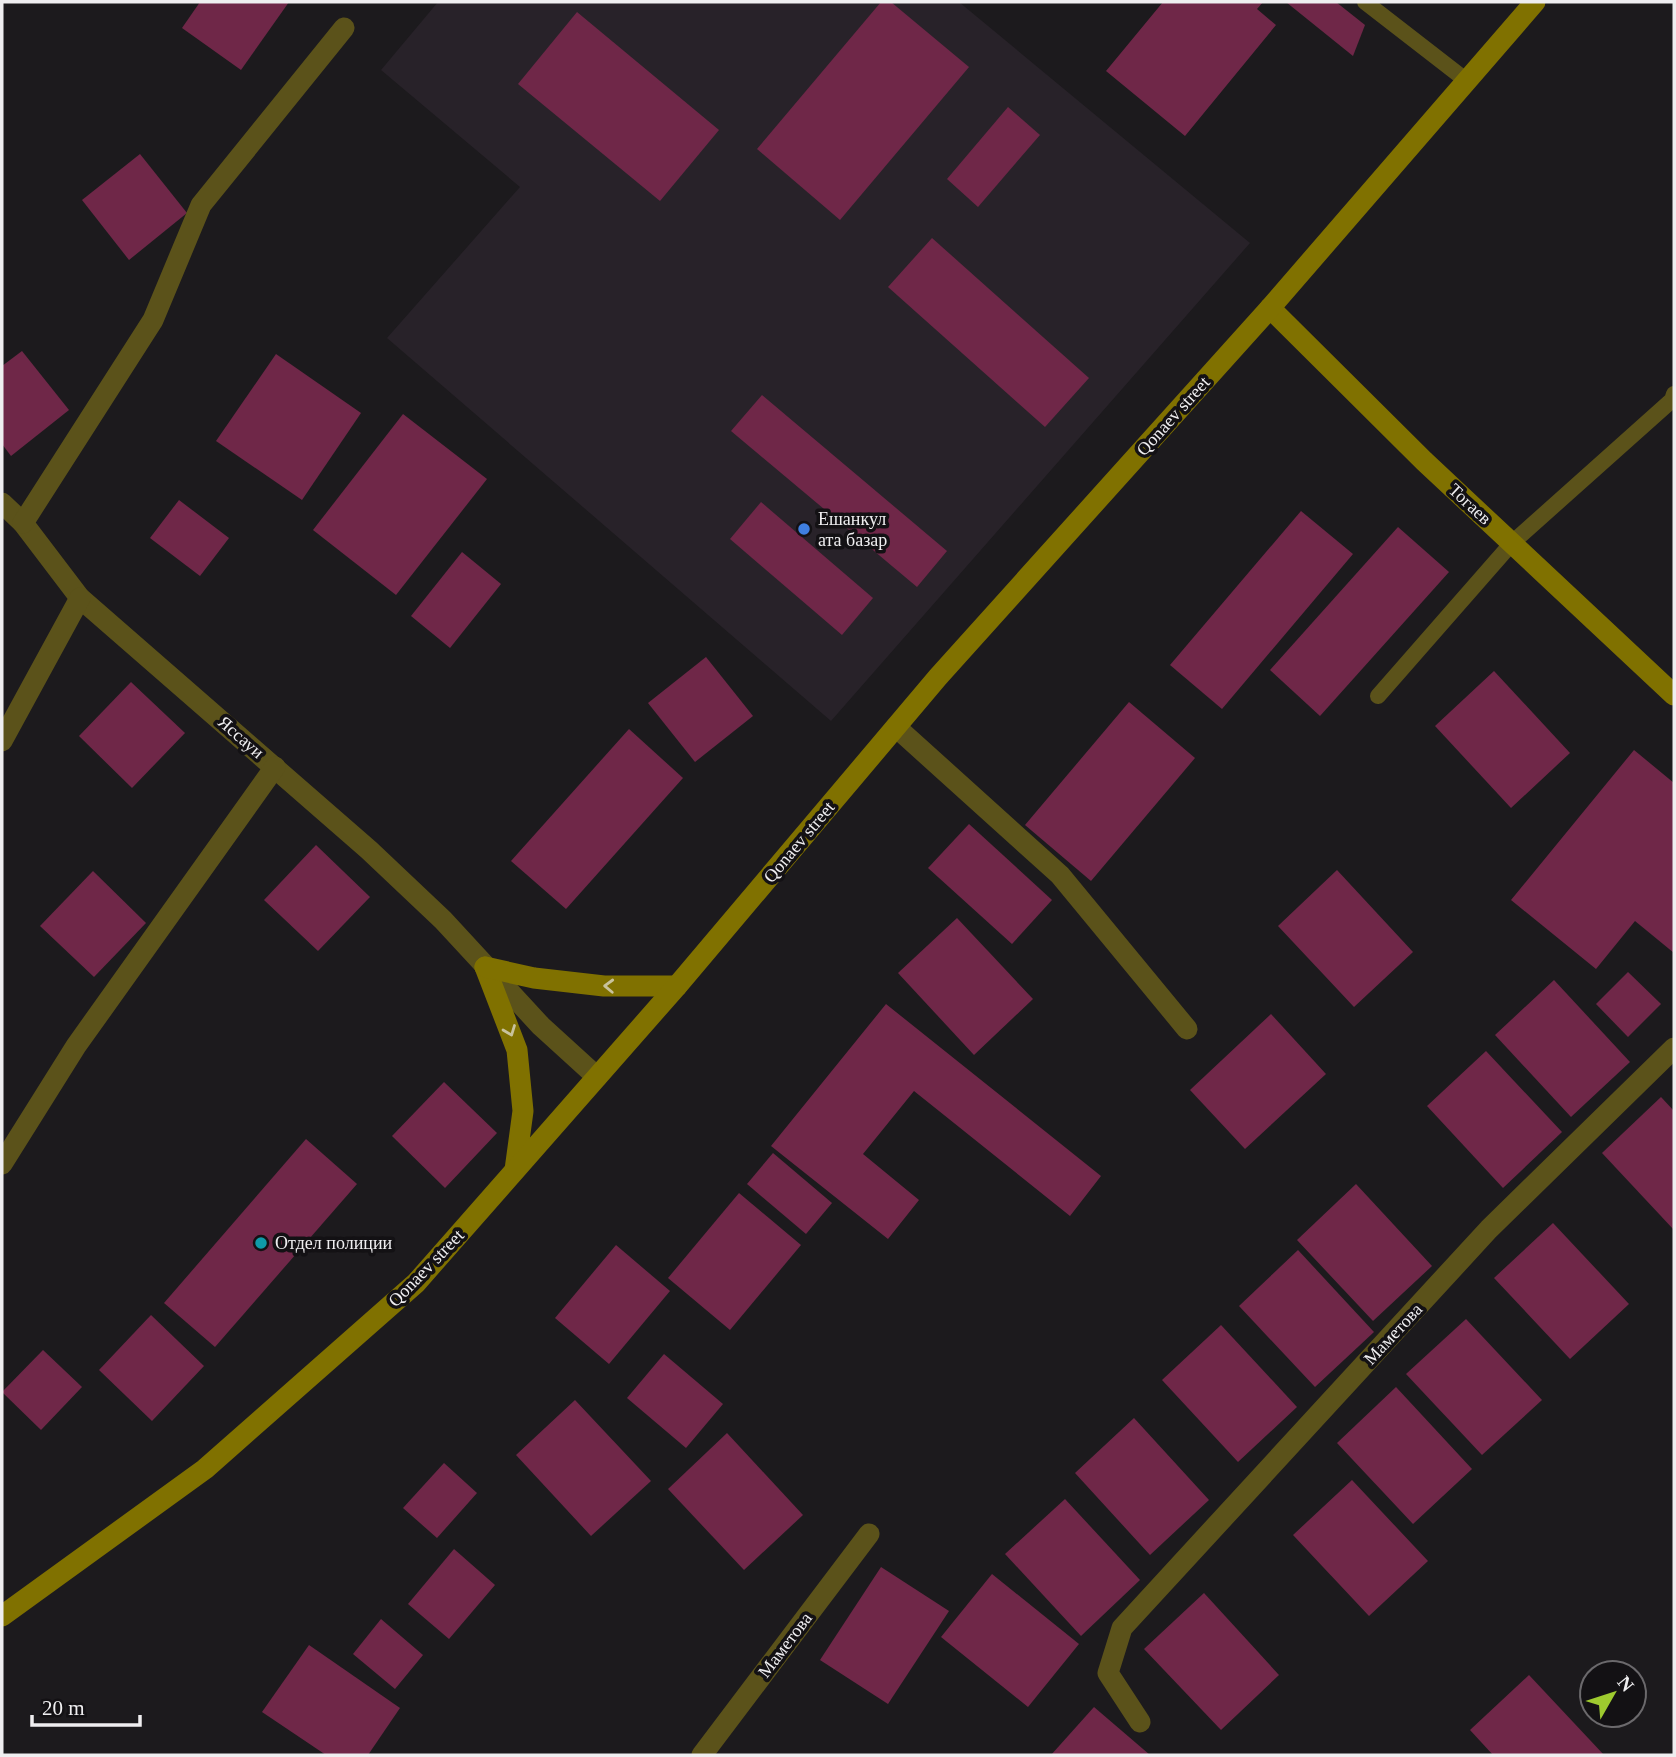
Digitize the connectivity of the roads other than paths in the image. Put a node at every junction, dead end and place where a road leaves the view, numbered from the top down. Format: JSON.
{"nodes":[{"id":1,"x":1365,"y":2,"type":"edge"},
{"id":2,"x":1535,"y":2,"type":"edge"},
{"id":3,"x":344,"y":29,"type":"dead end"},
{"id":4,"x":1466,"y":80,"type":"junction"},
{"id":5,"x":1270,"y":308,"type":"junction"},
{"id":6,"x":1673,"y":399,"type":"edge"},
{"id":7,"x":2,"y":503,"type":"edge"},
{"id":8,"x":23,"y":523,"type":"junction"},
{"id":9,"x":1512,"y":543,"type":"junction"},
{"id":10,"x":80,"y":598,"type":"junction"},
{"id":11,"x":1674,"y":695,"type":"edge"},
{"id":12,"x":1377,"y":696,"type":"dead end"},
{"id":13,"x":896,"y":727,"type":"junction"},
{"id":14,"x":2,"y":741,"type":"edge"},
{"id":15,"x":275,"y":767,"type":"junction"},
{"id":16,"x":485,"y":967,"type":"junction"},
{"id":17,"x":677,"y":986,"type":"junction"},
{"id":18,"x":1188,"y":1029,"type":"dead end"},
{"id":19,"x":1674,"y":1048,"type":"edge"},
{"id":20,"x":597,"y":1077,"type":"junction"},
{"id":21,"x":2,"y":1164,"type":"edge"},
{"id":22,"x":515,"y":1170,"type":"junction"},
{"id":23,"x":869,"y":1534,"type":"dead end"},
{"id":24,"x":2,"y":1616,"type":"edge"},
{"id":25,"x":1140,"y":1722,"type":"dead end"},
{"id":26,"x":702,"y":1755,"type":"edge"}],
"edges":[{"from":1,"to":4,"type":"lane"},
{"from":2,"to":4,"type":"main road","name":"Qonaev street"},
{"from":3,"to":8,"type":"street"},
{"from":4,"to":5,"type":"main road","name":"Qonaev street"},
{"from":5,"to":9,"type":"main road","name":"Тогаев"},
{"from":5,"to":13,"type":"main road","name":"Qonaev street"},
{"from":6,"to":9,"type":"lane"},
{"from":7,"to":8,"type":"street","name":"Яссауи"},
{"from":8,"to":10,"type":"street","name":"Яссауи"},
{"from":9,"to":11,"type":"main road","name":"Тогаев"},
{"from":9,"to":12,"type":"lane"},
{"from":10,"to":14,"type":"street"},
{"from":10,"to":15,"type":"street","name":"Яссауи"},
{"from":13,"to":17,"type":"main road","name":"Qonaev street"},
{"from":13,"to":18,"type":"street"},
{"from":15,"to":16,"type":"street","name":"Яссауи"},
{"from":15,"to":21,"type":"street"},
{"from":17,"to":16,"type":"main road","one_way":true},
{"from":16,"to":20,"type":"street","name":"Яссауи"},
{"from":16,"to":22,"type":"main road","one_way":true},
{"from":17,"to":20,"type":"main road","name":"Qonaev street"},
{"from":19,"to":25,"type":"street","name":"Маметова"},
{"from":20,"to":22,"type":"main road","name":"Qonaev street"},
{"from":22,"to":24,"type":"main road","name":"Qonaev street"},
{"from":23,"to":26,"type":"street","name":"Маметова"}]}
